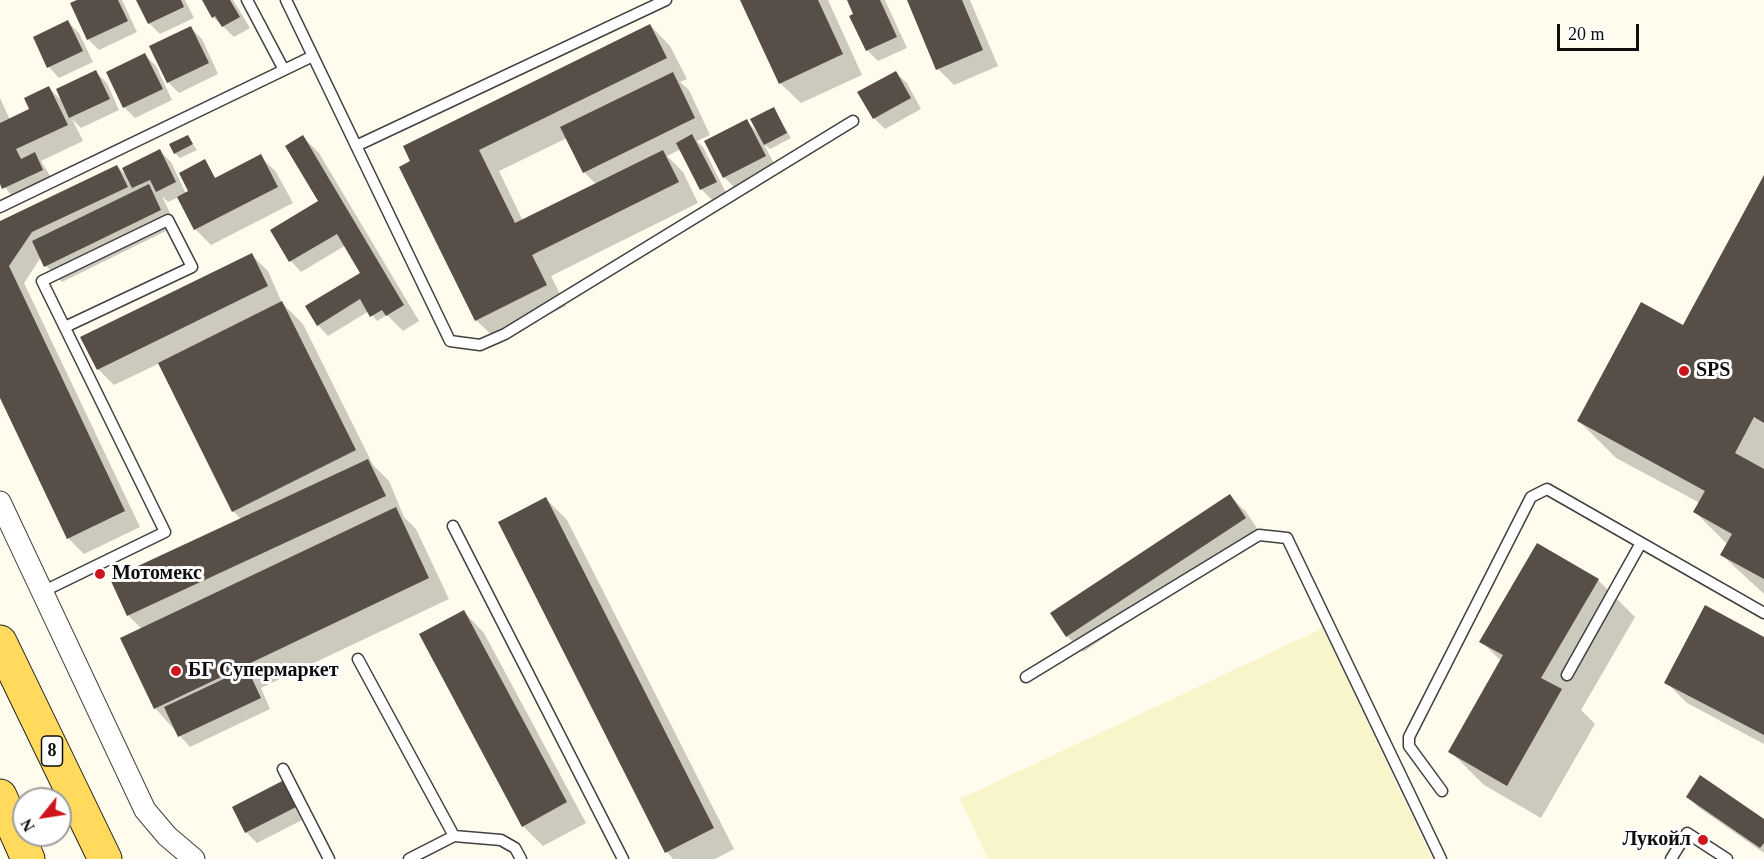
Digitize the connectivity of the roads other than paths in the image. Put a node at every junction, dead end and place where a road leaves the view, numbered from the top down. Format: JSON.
{"nodes":[{"id":1,"x":247,"y":0,"type":"edge"},
{"id":2,"x":286,"y":0,"type":"edge"},
{"id":3,"x":666,"y":0,"type":"edge"},
{"id":4,"x":313,"y":57,"type":"junction"},
{"id":5,"x":285,"y":70,"type":"junction"},
{"id":6,"x":854,"y":121,"type":"dead end"},
{"id":7,"x":356,"y":146,"type":"junction"},
{"id":8,"x":0,"y":207,"type":"edge"},
{"id":9,"x":65,"y":327,"type":"junction"},
{"id":10,"x":0,"y":502,"type":"edge"},
{"id":11,"x":453,"y":526,"type":"dead end"},
{"id":12,"x":1641,"y":543,"type":"junction"},
{"id":13,"x":42,"y":592,"type":"junction"},
{"id":14,"x":1764,"y":613,"type":"edge"},
{"id":15,"x":0,"y":642,"type":"edge"},
{"id":16,"x":358,"y":659,"type":"dead end"},
{"id":17,"x":1567,"y":675,"type":"dead end"},
{"id":18,"x":1026,"y":677,"type":"dead end"},
{"id":19,"x":284,"y":769,"type":"dead end"},
{"id":20,"x":1442,"y":790,"type":"dead end"},
{"id":21,"x":0,"y":796,"type":"edge"},
{"id":22,"x":454,"y":836,"type":"junction"},
{"id":23,"x":28,"y":859,"type":"edge"},
{"id":24,"x":105,"y":859,"type":"edge"},
{"id":25,"x":194,"y":859,"type":"edge"},
{"id":26,"x":329,"y":859,"type":"edge"},
{"id":27,"x":409,"y":859,"type":"edge"},
{"id":28,"x":520,"y":859,"type":"edge"},
{"id":29,"x":623,"y":859,"type":"edge"},
{"id":30,"x":1441,"y":859,"type":"edge"},
{"id":31,"x":1671,"y":859,"type":"edge"},
{"id":32,"x":1727,"y":859,"type":"edge"}],
"edges":[{"from":1,"to":5,"type":"lane"},
{"from":2,"to":4,"type":"lane"},
{"from":3,"to":7,"type":"lane"},
{"from":4,"to":5,"type":"lane"},
{"from":4,"to":7,"type":"lane"},
{"from":5,"to":8,"type":"lane"},
{"from":6,"to":7,"type":"lane"},
{"from":9,"to":9,"type":"lane"},
{"from":9,"to":13,"type":"lane"},
{"from":10,"to":13,"type":"street"},
{"from":11,"to":29,"type":"lane"},
{"from":12,"to":14,"type":"lane"},
{"from":12,"to":17,"type":"lane"},
{"from":12,"to":20,"type":"lane"},
{"from":13,"to":25,"type":"street"},
{"from":15,"to":24,"type":"main road","number":"8"},
{"from":16,"to":22,"type":"lane"},
{"from":18,"to":30,"type":"lane"},
{"from":19,"to":26,"type":"lane"},
{"from":21,"to":23,"type":"main road"},
{"from":22,"to":27,"type":"lane"},
{"from":22,"to":28,"type":"lane"},
{"from":31,"to":32,"type":"lane"}]}
